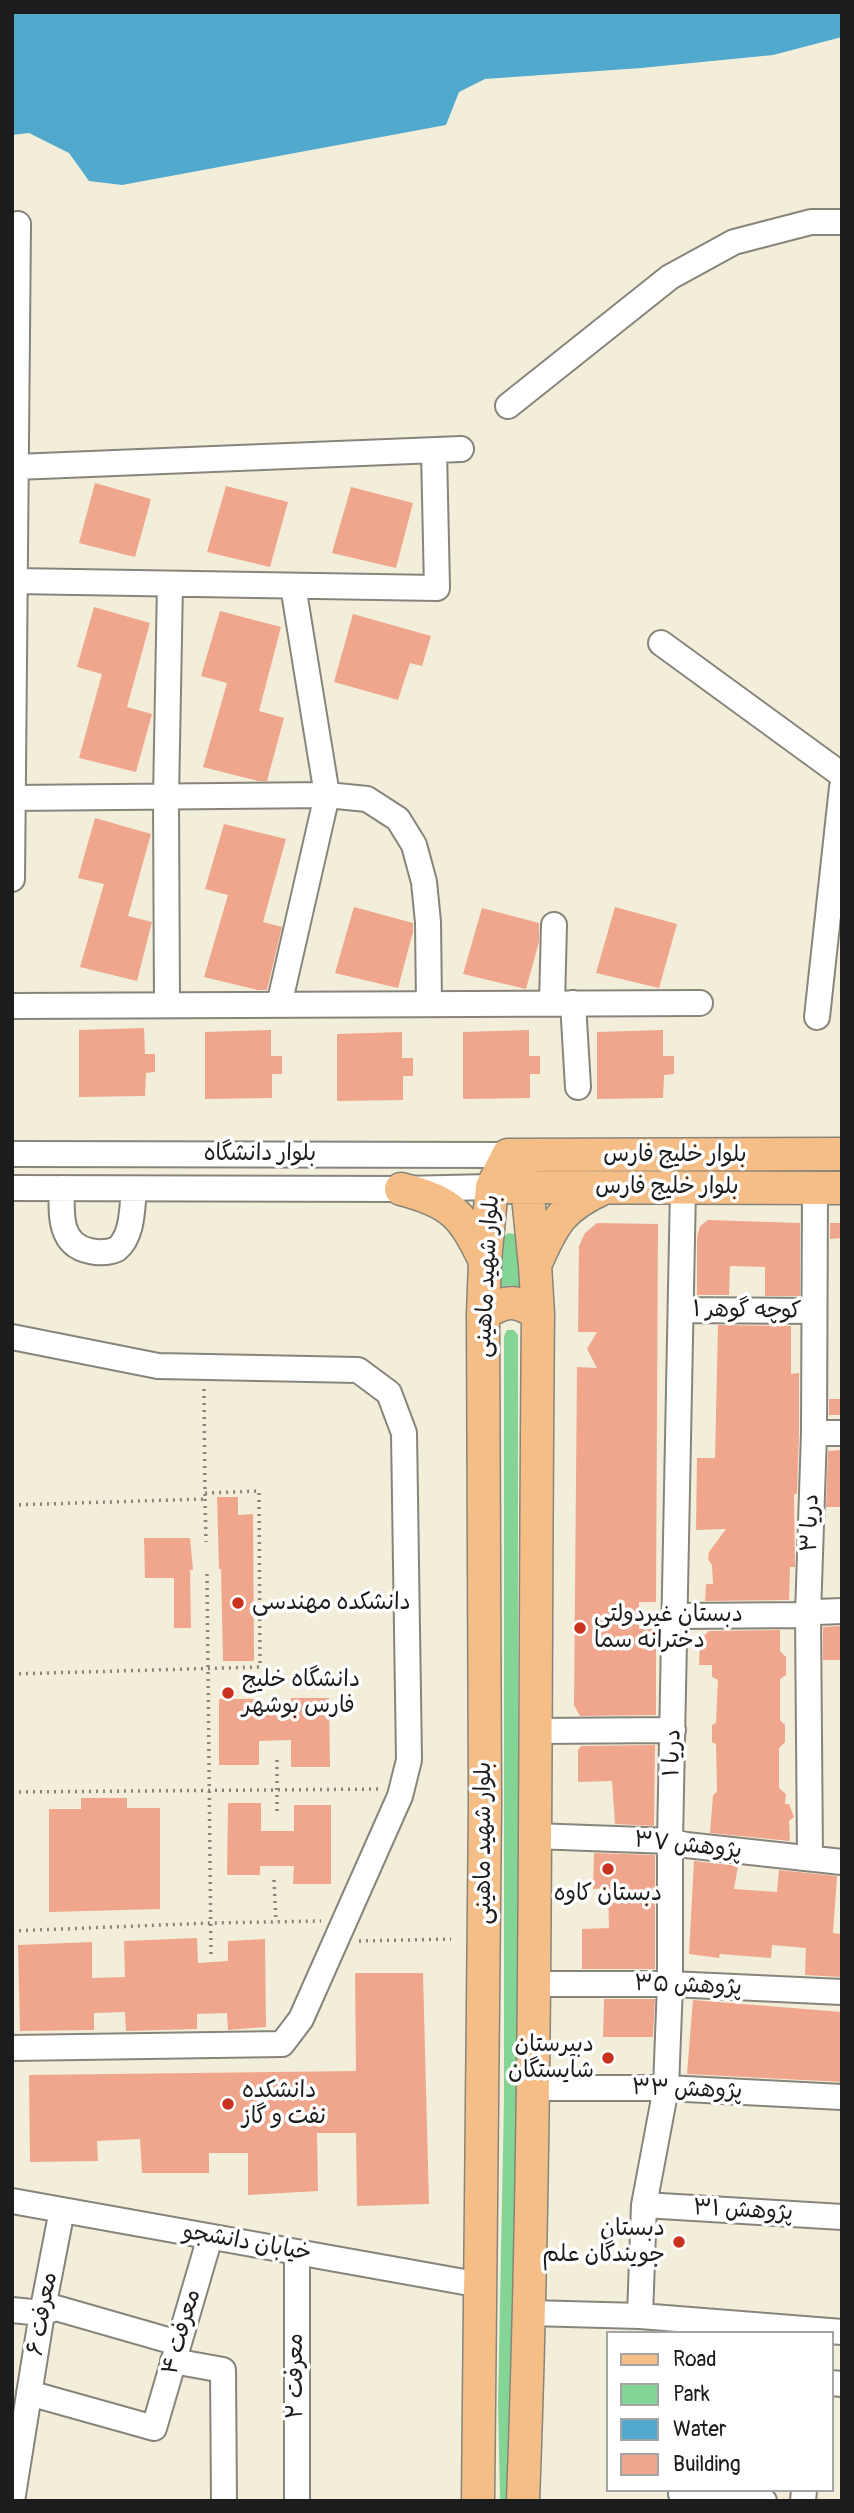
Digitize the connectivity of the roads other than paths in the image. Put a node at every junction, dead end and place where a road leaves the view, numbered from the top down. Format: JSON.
{"nodes":[{"id":1,"x":842,"y":222,"type":"edge"},
{"id":2,"x":18,"y":224,"type":"dead end"},
{"id":3,"x":508,"y":406,"type":"dead end"},
{"id":4,"x":461,"y":449,"type":"dead end"},
{"id":5,"x":434,"y":451,"type":"junction"},
{"id":6,"x":16,"y":467,"type":"junction"},
{"id":7,"x":15,"y":581,"type":"junction"},
{"id":8,"x":170,"y":584,"type":"junction"},
{"id":9,"x":293,"y":586,"type":"junction"},
{"id":10,"x":661,"y":643,"type":"dead end"},
{"id":11,"x":842,"y":775,"type":"edge"},
{"id":12,"x":842,"y":787,"type":"edge"},
{"id":13,"x":327,"y":795,"type":"junction"},
{"id":14,"x":13,"y":797,"type":"edge"},
{"id":15,"x":166,"y":797,"type":"junction"},
{"id":16,"x":12,"y":879,"type":"edge"},
{"id":17,"x":554,"y":925,"type":"dead end"},
{"id":18,"x":562,"y":1003,"type":"junction"},
{"id":19,"x":700,"y":1003,"type":"dead end"},
{"id":20,"x":429,"y":1004,"type":"junction"},
{"id":21,"x":167,"y":1005,"type":"junction"},
{"id":22,"x":279,"y":1005,"type":"junction"},
{"id":23,"x":12,"y":1006,"type":"edge"},
{"id":24,"x":817,"y":1017,"type":"dead end"},
{"id":25,"x":578,"y":1087,"type":"dead end"},
{"id":26,"x":12,"y":1140,"type":"edge"},
{"id":27,"x":13,"y":1154,"type":"edge"},
{"id":28,"x":842,"y":1154,"type":"edge"},
{"id":29,"x":508,"y":1155,"type":"junction"},
{"id":30,"x":492,"y":1186,"type":"junction"},
{"id":31,"x":527,"y":1187,"type":"junction"},
{"id":32,"x":605,"y":1187,"type":"junction"},
{"id":33,"x":12,"y":1188,"type":"edge"},
{"id":34,"x":62,"y":1188,"type":"junction"},
{"id":35,"x":683,"y":1188,"type":"junction"},
{"id":36,"x":828,"y":1188,"type":"edge"},
{"id":37,"x":134,"y":1189,"type":"junction"},
{"id":38,"x":401,"y":1189,"type":"junction"},
{"id":39,"x":485,"y":1261,"type":"junction"},
{"id":40,"x":536,"y":1265,"type":"junction"},
{"id":41,"x":681,"y":1310,"type":"junction"},
{"id":42,"x":814,"y":1311,"type":"junction"},
{"id":43,"x":484,"y":1314,"type":"junction"},
{"id":44,"x":538,"y":1314,"type":"junction"},
{"id":45,"x":12,"y":1337,"type":"edge"},
{"id":46,"x":814,"y":1433,"type":"junction"},
{"id":47,"x":842,"y":1433,"type":"edge"},
{"id":48,"x":842,"y":1611,"type":"edge"},
{"id":49,"x":808,"y":1615,"type":"junction"},
{"id":50,"x":676,"y":1616,"type":"junction"},
{"id":51,"x":673,"y":1730,"type":"junction"},
{"id":52,"x":535,"y":1731,"type":"junction"},
{"id":53,"x":534,"y":1836,"type":"junction"},
{"id":54,"x":670,"y":1841,"type":"junction"},
{"id":55,"x":810,"y":1858,"type":"junction"},
{"id":56,"x":842,"y":1862,"type":"edge"},
{"id":57,"x":533,"y":1984,"type":"junction"},
{"id":58,"x":670,"y":1984,"type":"junction"},
{"id":59,"x":842,"y":1992,"type":"edge"},
{"id":60,"x":12,"y":2049,"type":"edge"},
{"id":61,"x":533,"y":2088,"type":"junction"},
{"id":62,"x":666,"y":2088,"type":"junction"},
{"id":63,"x":842,"y":2097,"type":"edge"},
{"id":64,"x":12,"y":2201,"type":"edge"},
{"id":65,"x":644,"y":2204,"type":"junction"},
{"id":66,"x":62,"y":2210,"type":"junction"},
{"id":67,"x":842,"y":2217,"type":"edge"},
{"id":68,"x":209,"y":2236,"type":"junction"},
{"id":69,"x":297,"y":2252,"type":"junction"},
{"id":70,"x":481,"y":2285,"type":"junction"},
{"id":71,"x":12,"y":2311,"type":"edge"},
{"id":72,"x":42,"y":2313,"type":"junction"},
{"id":73,"x":530,"y":2313,"type":"junction"},
{"id":74,"x":640,"y":2316,"type":"junction"},
{"id":75,"x":699,"y":2327,"type":"edge"},
{"id":76,"x":809,"y":2331,"type":"edge"},
{"id":77,"x":175,"y":2352,"type":"junction"},
{"id":78,"x":29,"y":2393,"type":"junction"},
{"id":79,"x":681,"y":2495,"type":"edge"},
{"id":80,"x":12,"y":2501,"type":"edge"},
{"id":81,"x":224,"y":2501,"type":"edge"},
{"id":82,"x":297,"y":2501,"type":"edge"},
{"id":83,"x":478,"y":2501,"type":"edge"},
{"id":84,"x":523,"y":2501,"type":"edge"},
{"id":85,"x":764,"y":2501,"type":"edge"}],
"edges":[{"from":1,"to":3,"type":"street"},
{"from":2,"to":6,"type":"street"},
{"from":4,"to":5,"type":"street"},
{"from":5,"to":6,"type":"street"},
{"from":5,"to":9,"type":"street"},
{"from":6,"to":7,"type":"street"},
{"from":7,"to":8,"type":"street"},
{"from":7,"to":14,"type":"street"},
{"from":8,"to":9,"type":"street"},
{"from":8,"to":15,"type":"street"},
{"from":9,"to":13,"type":"street"},
{"from":10,"to":11,"type":"street"},
{"from":12,"to":24,"type":"street"},
{"from":13,"to":15,"type":"street"},
{"from":13,"to":20,"type":"street"},
{"from":13,"to":22,"type":"street"},
{"from":14,"to":15,"type":"street"},
{"from":14,"to":16,"type":"street"},
{"from":15,"to":21,"type":"street"},
{"from":17,"to":18,"type":"street"},
{"from":18,"to":19,"type":"street"},
{"from":18,"to":20,"type":"street"},
{"from":18,"to":25,"type":"street"},
{"from":20,"to":22,"type":"street"},
{"from":21,"to":22,"type":"street"},
{"from":21,"to":23,"type":"street"},
{"from":26,"to":27,"type":"street"},
{"from":27,"to":29,"type":"street","name":"بلوار دانشگاه"},
{"from":28,"to":29,"type":"main road","name":"بلوار خلیج ‌فارس"},
{"from":29,"to":30,"type":"main road","name":"بلوار شهید ماهینی"},
{"from":29,"to":31,"type":"main road","name":"بلوار شهید ماهینی"},
{"from":30,"to":31,"type":"main road","name":"بلوار خلیج‌ فارس"},
{"from":30,"to":38,"type":"street","name":"بلوار دانشگاه"},
{"from":30,"to":39,"type":"main road","name":"بلوار شهید ماهینی"},
{"from":31,"to":32,"type":"main road","name":"بلوار خلیج‌ فارس"},
{"from":31,"to":40,"type":"main road","name":"بلوار شهید ماهینی"},
{"from":32,"to":35,"type":"main road","name":"بلوار خلیج‌ فارس"},
{"from":32,"to":40,"type":"main road"},
{"from":33,"to":34,"type":"street","name":"بلوار دانشگاه"},
{"from":34,"to":37,"type":"street","name":"بلوار دانشگاه"},
{"from":34,"to":37,"type":"street"},
{"from":35,"to":36,"type":"main road","name":"بلوار خلیج‌ فارس"},
{"from":35,"to":41,"type":"street","name":"دریا ۱"},
{"from":36,"to":42,"type":"street","name":"دریا ۳"},
{"from":37,"to":38,"type":"street","name":"بلوار دانشگاه"},
{"from":38,"to":39,"type":"main road"},
{"from":39,"to":43,"type":"main road","name":"بلوار شهید ماهینی"},
{"from":40,"to":44,"type":"main road","name":"بلوار شهید ماهینی"},
{"from":41,"to":42,"type":"street","name":"کوچه گوهر ۱"},
{"from":41,"to":50,"type":"street","name":"دریا ۱"},
{"from":42,"to":46,"type":"street","name":"دریا ۳"},
{"from":43,"to":44,"type":"main road"},
{"from":43,"to":70,"type":"main road","name":"بلوار شهید ماهینی"},
{"from":44,"to":52,"type":"main road","name":"بلوار شهید ماهینی"},
{"from":45,"to":60,"type":"street"},
{"from":46,"to":47,"type":"street"},
{"from":46,"to":49,"type":"street","name":"دریا ۳"},
{"from":48,"to":49,"type":"street"},
{"from":49,"to":50,"type":"street"},
{"from":49,"to":55,"type":"street","name":"دریا ۳"},
{"from":50,"to":51,"type":"street","name":"دریا ۱"},
{"from":51,"to":52,"type":"street"},
{"from":51,"to":54,"type":"street","name":"دریا ۱"},
{"from":52,"to":53,"type":"main road","name":"بلوار شهید ماهینی"},
{"from":53,"to":54,"type":"street","name":"پژوهش ۳۷"},
{"from":53,"to":57,"type":"main road","name":"بلوار شهید ماهینی"},
{"from":54,"to":55,"type":"street","name":"پژوهش ۳۷"},
{"from":54,"to":58,"type":"street","name":"دریا ۱"},
{"from":55,"to":56,"type":"street","name":"پژوهش ۳۷"},
{"from":57,"to":58,"type":"street","name":"پژوهش ۳۵"},
{"from":57,"to":61,"type":"main road","name":"بلوار شهید ماهینی"},
{"from":58,"to":59,"type":"street","name":"پژوهش ۳۵"},
{"from":58,"to":62,"type":"street","name":"دریا ۱"},
{"from":61,"to":62,"type":"street","name":"پژوهش ۳۳"},
{"from":61,"to":73,"type":"main road","name":"بلوار شهید ماهینی"},
{"from":62,"to":63,"type":"street","name":"پژوهش ۳۳"},
{"from":62,"to":65,"type":"street","name":"دریا ۱"},
{"from":64,"to":66,"type":"street","name":"خیابان دانشجو"},
{"from":65,"to":67,"type":"street","name":"پژوهش ۳۱"},
{"from":65,"to":74,"type":"street","name":"دریا ۱"},
{"from":66,"to":68,"type":"street","name":"خیابان دانشجو"},
{"from":66,"to":72,"type":"street","name":"معرفت ۶"},
{"from":68,"to":69,"type":"street","name":"خیابان دانشجو"},
{"from":68,"to":77,"type":"street","name":"معرفت ۴"},
{"from":69,"to":70,"type":"street","name":"خیابان دانشجو"},
{"from":69,"to":82,"type":"street","name":"معرفت ۲"},
{"from":70,"to":83,"type":"main road","name":"بلوار شهید ماهینی"},
{"from":71,"to":72,"type":"street"},
{"from":72,"to":77,"type":"street"},
{"from":72,"to":78,"type":"street","name":"معرفت ۶"},
{"from":73,"to":74,"type":"street"},
{"from":73,"to":84,"type":"main road","name":"بلوار شهید ماهینی"},
{"from":74,"to":75,"type":"street"},
{"from":75,"to":76,"type":"street"},
{"from":77,"to":78,"type":"street","name":"معرفت ۴"},
{"from":77,"to":81,"type":"street"},
{"from":78,"to":80,"type":"street","name":"معرفت ۶"},
{"from":79,"to":85,"type":"street"}]}
